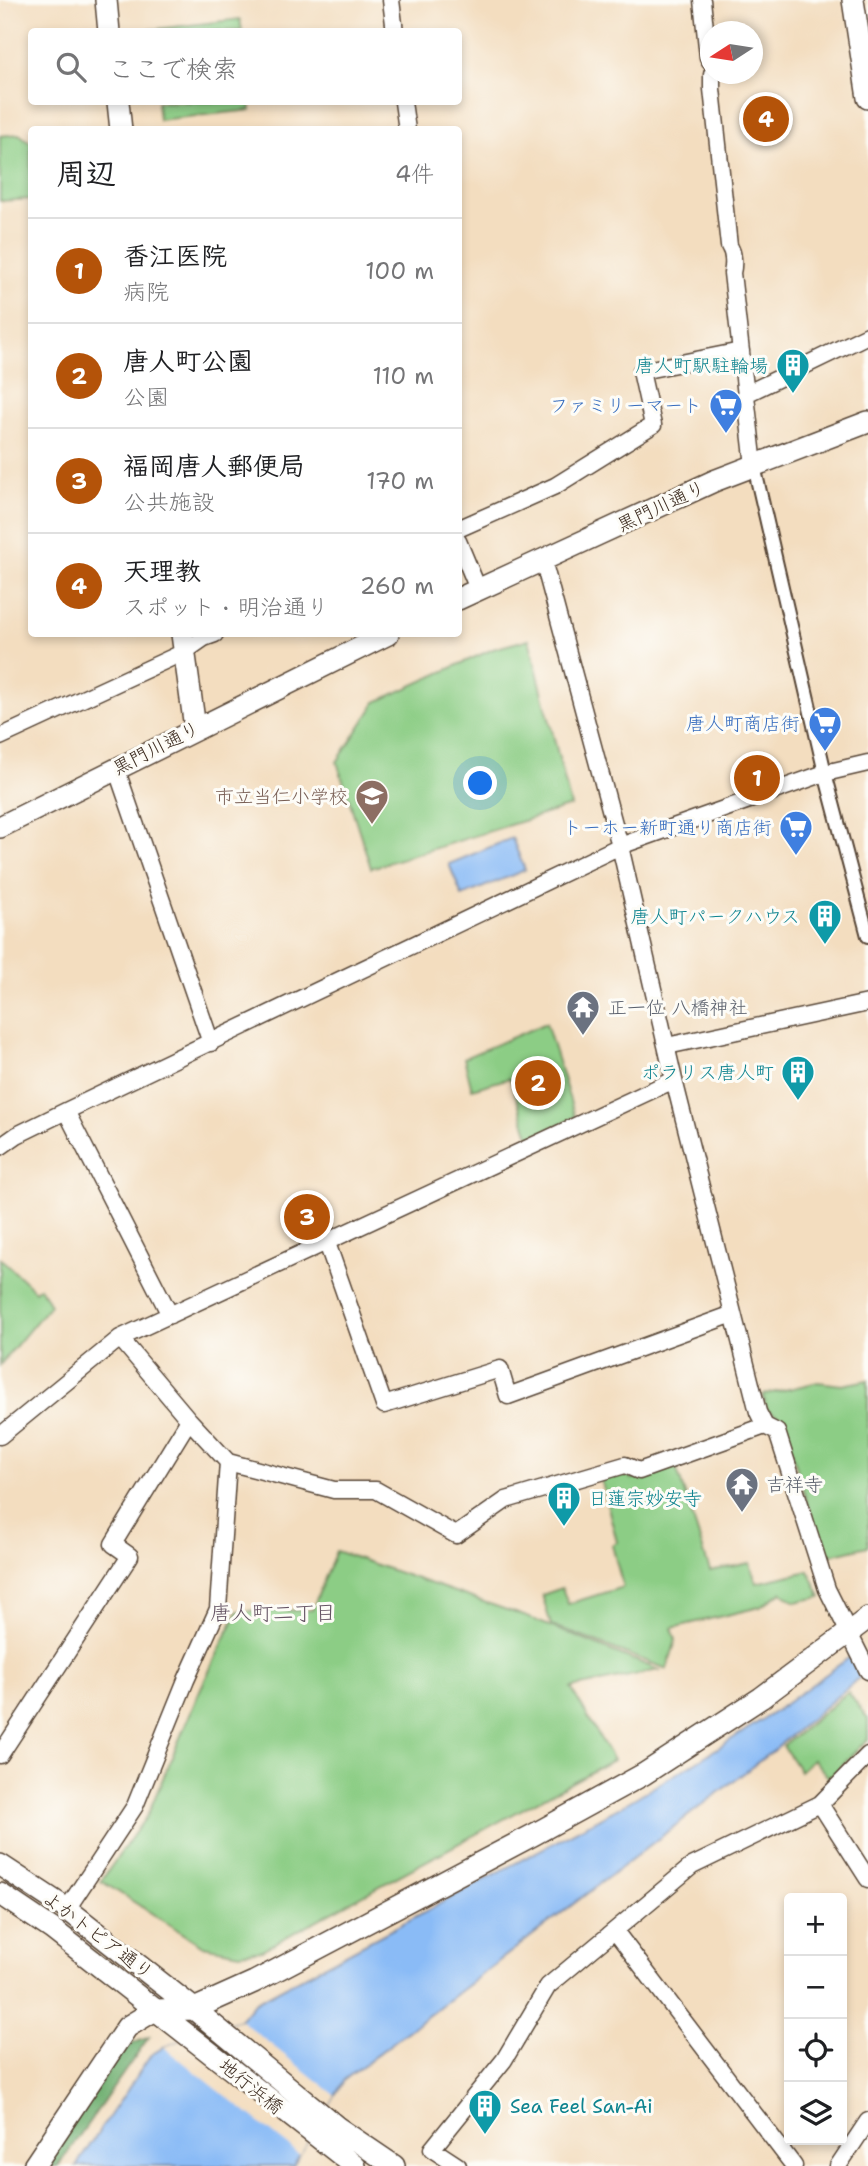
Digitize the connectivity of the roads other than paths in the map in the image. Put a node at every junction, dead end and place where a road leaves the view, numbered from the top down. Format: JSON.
{"nodes":[{"id":1,"x":106,"y":0,"type":"edge"},
{"id":2,"x":391,"y":0,"type":"edge"},
{"id":3,"x":702,"y":0,"type":"edge"},
{"id":4,"x":853,"y":0,"type":"edge"},
{"id":5,"x":704,"y":21,"type":"edge"},
{"id":6,"x":109,"y":28,"type":"edge"},
{"id":7,"x":394,"y":28,"type":"edge"},
{"id":8,"x":712,"y":84,"type":"edge"},
{"id":9,"x":868,"y":98,"type":"edge"},
{"id":10,"x":118,"y":105,"type":"edge"},
{"id":11,"x":403,"y":105,"type":"edge"},
{"id":12,"x":121,"y":126,"type":"edge"},
{"id":13,"x":406,"y":126,"type":"edge"},
{"id":14,"x":868,"y":335,"type":"edge"},
{"id":15,"x":741,"y":351,"type":"junction"},
{"id":16,"x":746,"y":394,"type":"junction"},
{"id":17,"x":868,"y":422,"type":"edge"},
{"id":18,"x":754,"y":466,"type":"junction"},
{"id":19,"x":462,"y":527,"type":"edge"},
{"id":20,"x":462,"y":551,"type":"edge"},
{"id":21,"x":543,"y":560,"type":"junction"},
{"id":22,"x":478,"y":589,"type":"junction"},
{"id":23,"x":462,"y":597,"type":"edge"},
{"id":24,"x":207,"y":637,"type":"edge"},
{"id":25,"x":382,"y":637,"type":"edge"},
{"id":26,"x":183,"y":643,"type":"edge"},
{"id":27,"x":195,"y":728,"type":"junction"},
{"id":28,"x":0,"y":737,"type":"edge"},
{"id":29,"x":868,"y":763,"type":"edge"},
{"id":30,"x":116,"y":768,"type":"junction"},
{"id":31,"x":825,"y":773,"type":"junction"},
{"id":32,"x":0,"y":827,"type":"edge"},
{"id":33,"x":620,"y":846,"type":"junction"},
{"id":34,"x":868,"y":936,"type":"edge"},
{"id":35,"x":868,"y":1003,"type":"edge"},
{"id":36,"x":211,"y":1043,"type":"junction"},
{"id":37,"x":667,"y":1046,"type":"junction"},
{"id":38,"x":674,"y":1080,"type":"junction"},
{"id":39,"x":65,"y":1111,"type":"junction"},
{"id":40,"x":0,"y":1147,"type":"edge"},
{"id":41,"x":327,"y":1242,"type":"junction"},
{"id":42,"x":733,"y":1314,"type":"junction"},
{"id":43,"x":170,"y":1315,"type":"junction"},
{"id":44,"x":120,"y":1338,"type":"junction"},
{"id":45,"x":189,"y":1420,"type":"junction"},
{"id":46,"x":765,"y":1426,"type":"junction"},
{"id":47,"x":0,"y":1436,"type":"edge"},
{"id":48,"x":228,"y":1462,"type":"junction"},
{"id":49,"x":868,"y":1618,"type":"edge"},
{"id":50,"x":853,"y":1640,"type":"junction"},
{"id":51,"x":868,"y":1671,"type":"edge"},
{"id":52,"x":0,"y":1755,"type":"edge"},
{"id":53,"x":868,"y":1755,"type":"edge"},
{"id":54,"x":820,"y":1804,"type":"junction"},
{"id":55,"x":0,"y":1865,"type":"edge"},
{"id":56,"x":868,"y":1879,"type":"edge"},
{"id":57,"x":0,"y":1894,"type":"edge"},
{"id":58,"x":67,"y":1909,"type":"junction"},
{"id":59,"x":615,"y":1931,"type":"junction"},
{"id":60,"x":194,"y":2009,"type":"junction"},
{"id":61,"x":155,"y":2010,"type":"junction"},
{"id":62,"x":178,"y":2027,"type":"joint"},
{"id":63,"x":868,"y":2121,"type":"edge"},
{"id":64,"x":332,"y":2136,"type":"junction"},
{"id":65,"x":34,"y":2166,"type":"edge"},
{"id":66,"x":355,"y":2166,"type":"edge"},
{"id":67,"x":394,"y":2166,"type":"edge"},
{"id":68,"x":458,"y":2166,"type":"edge"},
{"id":69,"x":794,"y":2166,"type":"edge"},
{"id":70,"x":838,"y":2166,"type":"edge"}],
"edges":[{"from":1,"to":6,"type":"street"},
{"from":2,"to":7,"type":"street"},
{"from":3,"to":5,"type":"street"},
{"from":4,"to":9,"type":"street"},
{"from":8,"to":15,"type":"street"},
{"from":10,"to":12,"type":"street"},
{"from":11,"to":13,"type":"street"},
{"from":14,"to":16,"type":"street"},
{"from":15,"to":16,"type":"street"},
{"from":15,"to":19,"type":"street"},
{"from":16,"to":18,"type":"street"},
{"from":17,"to":18,"type":"street","name":"黒門川通り"},
{"from":18,"to":21,"type":"street","name":"黒門川通り"},
{"from":18,"to":31,"type":"street"},
{"from":20,"to":22,"type":"street"},
{"from":21,"to":22,"type":"street","name":"黒門川通り"},
{"from":21,"to":33,"type":"street"},
{"from":22,"to":23,"type":"street","name":"黒門川通り"},
{"from":24,"to":26,"type":"street"},
{"from":25,"to":27,"type":"street","name":"黒門川通り"},
{"from":26,"to":27,"type":"street"},
{"from":26,"to":28,"type":"street"},
{"from":27,"to":30,"type":"street","name":"黒門川通り"},
{"from":29,"to":31,"type":"street"},
{"from":30,"to":32,"type":"street","name":"黒門川通り"},
{"from":30,"to":36,"type":"street"},
{"from":31,"to":33,"type":"street"},
{"from":31,"to":34,"type":"street"},
{"from":33,"to":36,"type":"street"},
{"from":33,"to":37,"type":"street"},
{"from":35,"to":37,"type":"street"},
{"from":36,"to":39,"type":"street"},
{"from":37,"to":38,"type":"street"},
{"from":38,"to":41,"type":"street"},
{"from":38,"to":42,"type":"street"},
{"from":39,"to":40,"type":"street"},
{"from":39,"to":43,"type":"street"},
{"from":41,"to":42,"type":"street"},
{"from":41,"to":43,"type":"street"},
{"from":42,"to":46,"type":"street"},
{"from":43,"to":44,"type":"street"},
{"from":44,"to":45,"type":"street"},
{"from":44,"to":47,"type":"street"},
{"from":45,"to":48,"type":"street"},
{"from":45,"to":52,"type":"street"},
{"from":46,"to":48,"type":"street"},
{"from":46,"to":50,"type":"street"},
{"from":48,"to":58,"type":"street"},
{"from":49,"to":50,"type":"street"},
{"from":50,"to":51,"type":"street"},
{"from":50,"to":60,"type":"street"},
{"from":53,"to":54,"type":"street"},
{"from":54,"to":56,"type":"street"},
{"from":54,"to":59,"type":"street"},
{"from":55,"to":58,"type":"street","name":"よかトピア通り"},
{"from":57,"to":61,"type":"street","name":"よかトピア通り"},
{"from":58,"to":60,"type":"street","name":"よかトピア通り"},
{"from":59,"to":68,"type":"street"},
{"from":59,"to":69,"type":"street"},
{"from":60,"to":61,"type":"street"},
{"from":60,"to":64,"type":"street","name":"地行浜橋"},
{"from":61,"to":62,"type":"street","name":"よかトピア通り"},
{"from":61,"to":65,"type":"street"},
{"from":62,"to":64,"type":"street","name":"地行浜橋"},
{"from":63,"to":70,"type":"street"},
{"from":64,"to":66,"type":"street"},
{"from":64,"to":67,"type":"street"}]}
